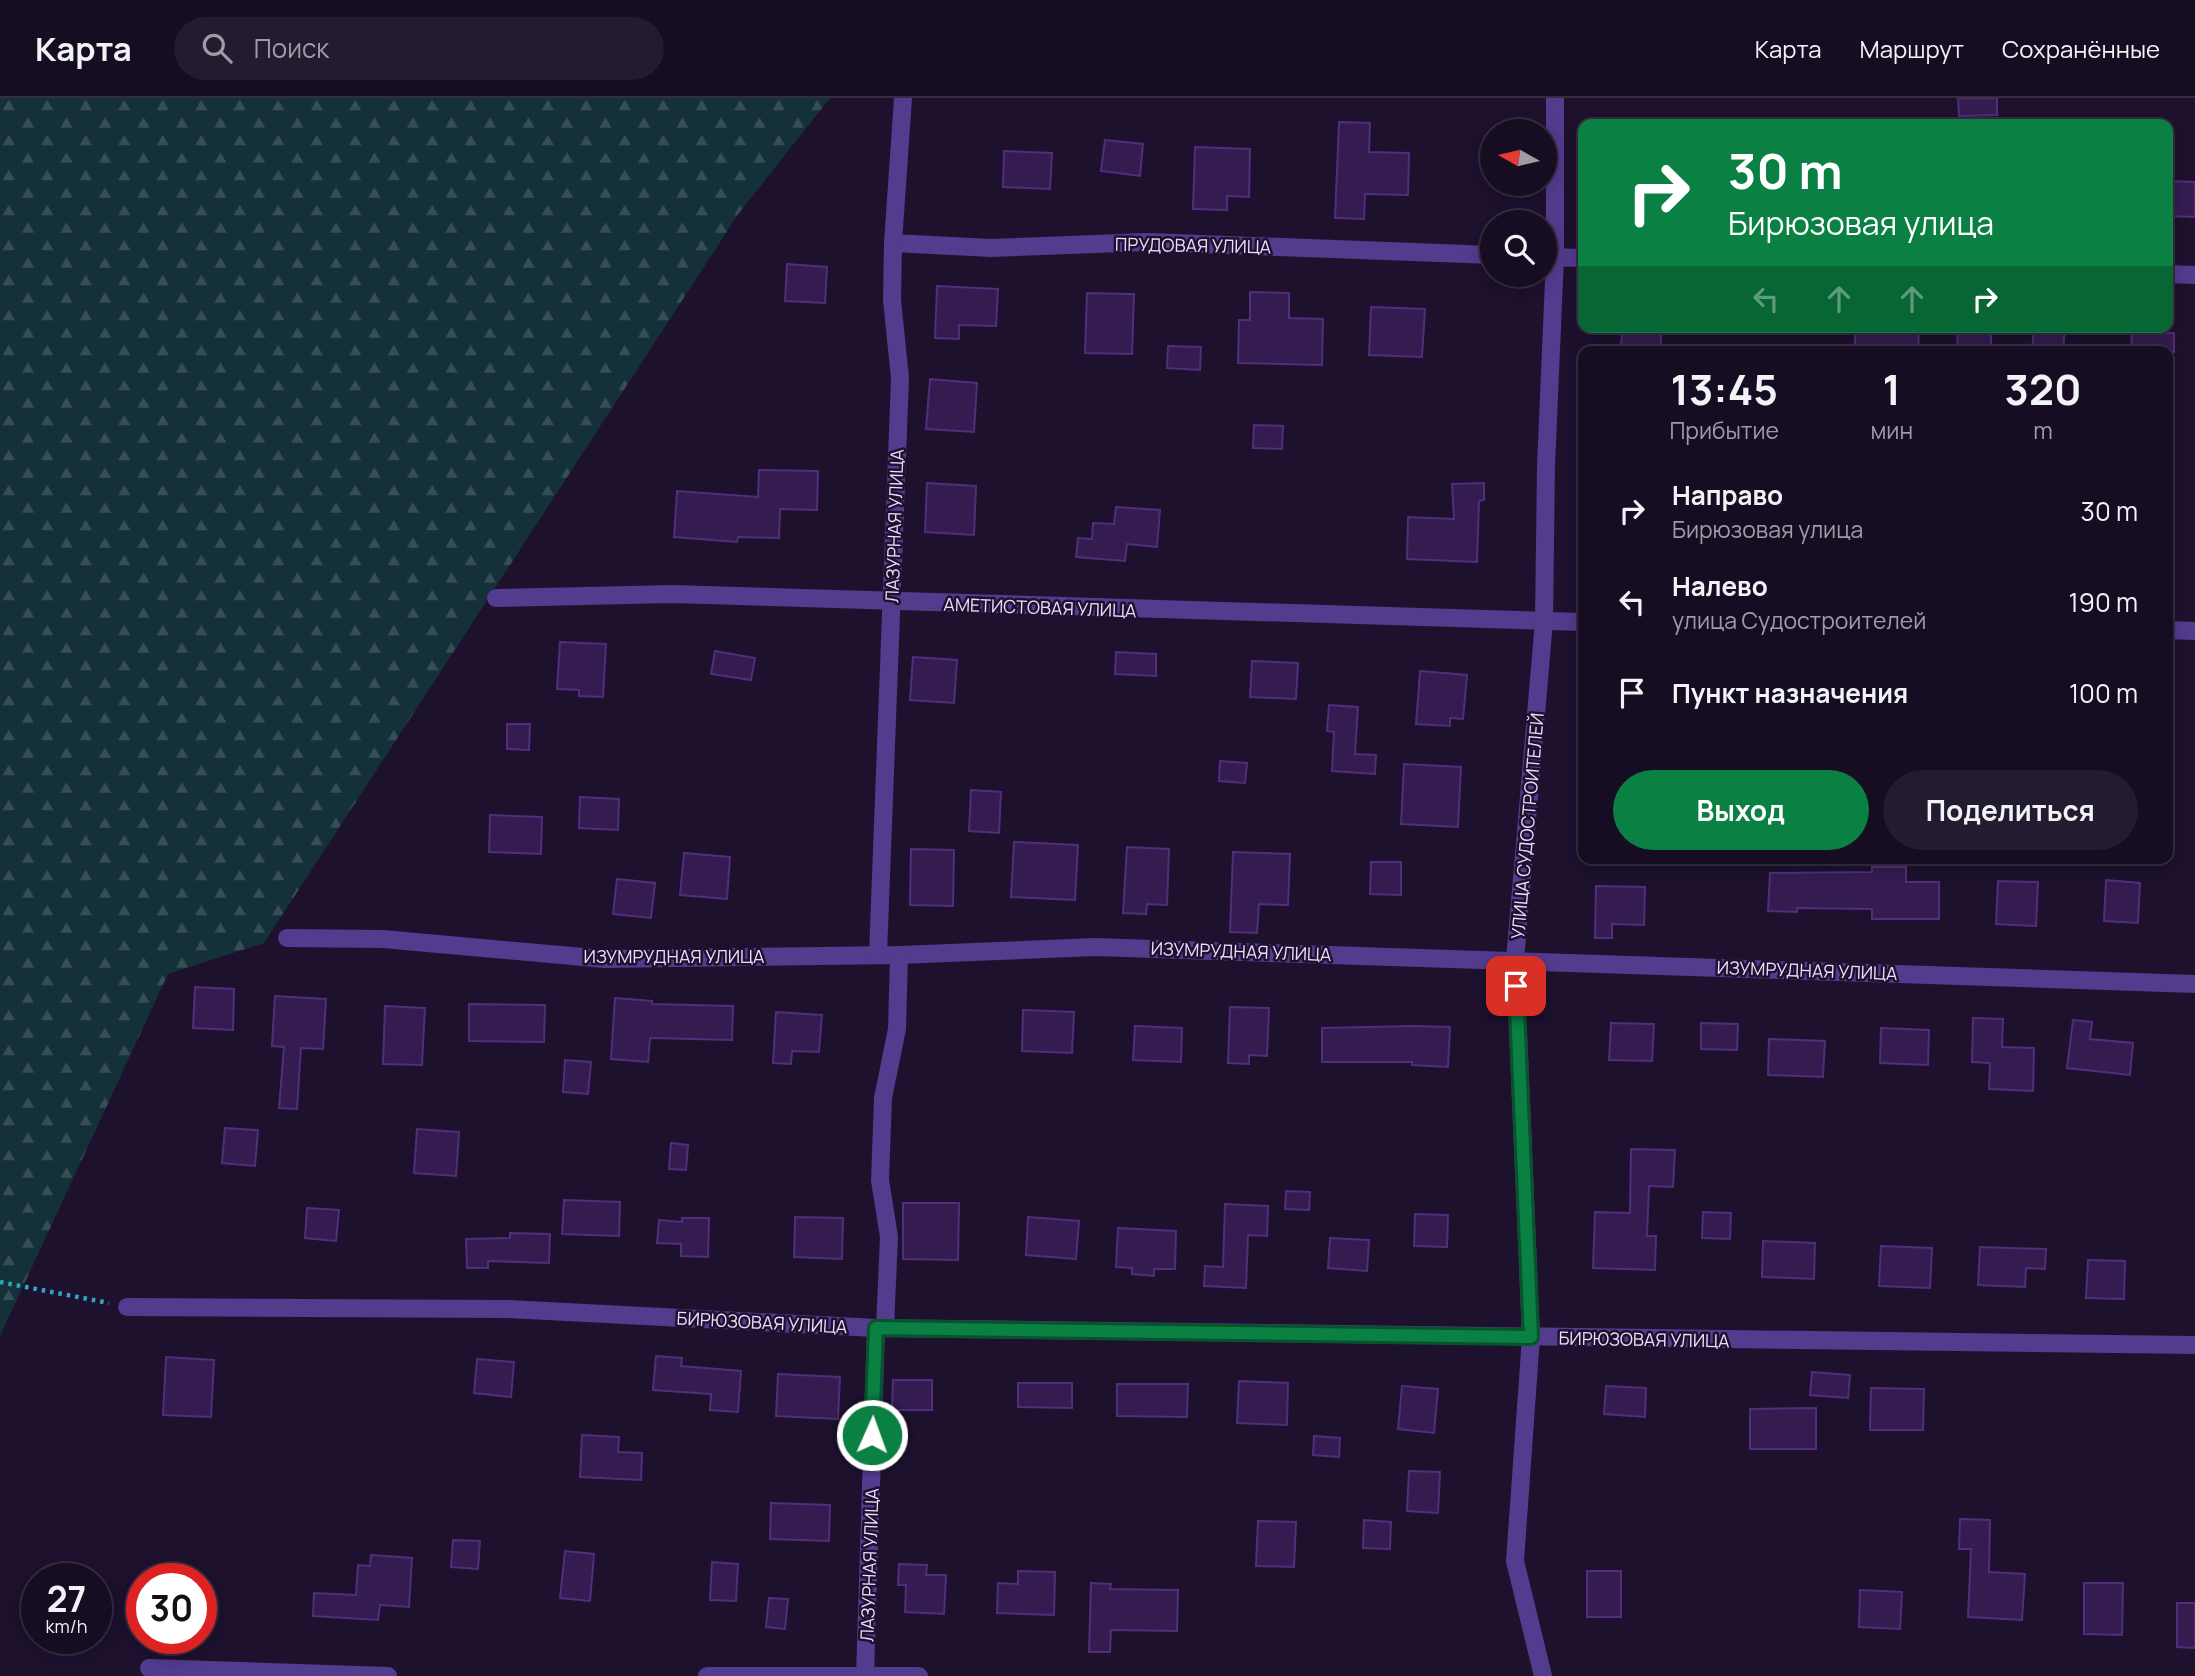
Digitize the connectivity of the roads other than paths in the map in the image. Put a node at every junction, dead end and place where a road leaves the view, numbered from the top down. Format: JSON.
{"nodes":[{"id":1,"x":903,"y":98,"type":"edge"},
{"id":2,"x":1555,"y":98,"type":"edge"},
{"id":3,"x":1551,"y":210,"type":"edge"},
{"id":4,"x":892,"y":243,"type":"junction"},
{"id":5,"x":1480,"y":255,"type":"edge"},
{"id":6,"x":1557,"y":257,"type":"edge"},
{"id":7,"x":1578,"y":258,"type":"edge"},
{"id":8,"x":2173,"y":274,"type":"edge"},
{"id":9,"x":2195,"y":275,"type":"edge"},
{"id":10,"x":1549,"y":287,"type":"edge"},
{"id":11,"x":496,"y":598,"type":"dead end"},
{"id":12,"x":891,"y":602,"type":"junction"},
{"id":13,"x":1544,"y":621,"type":"junction"},
{"id":14,"x":1578,"y":622,"type":"edge"},
{"id":15,"x":2173,"y":630,"type":"edge"},
{"id":16,"x":2195,"y":631,"type":"edge"},
{"id":17,"x":287,"y":938,"type":"dead end"},
{"id":18,"x":878,"y":955,"type":"junction"},
{"id":19,"x":899,"y":955,"type":"junction"},
{"id":20,"x":1515,"y":960,"type":"junction"},
{"id":21,"x":2195,"y":984,"type":"edge"},
{"id":22,"x":127,"y":1307,"type":"road end"},
{"id":23,"x":880,"y":1328,"type":"junction"},
{"id":24,"x":1531,"y":1337,"type":"junction"},
{"id":25,"x":2195,"y":1345,"type":"edge"},
{"id":26,"x":149,"y":1668,"type":"dead end"},
{"id":27,"x":865,"y":1675,"type":"edge"},
{"id":28,"x":388,"y":1676,"type":"edge"},
{"id":29,"x":707,"y":1676,"type":"edge"},
{"id":30,"x":919,"y":1676,"type":"edge"},
{"id":31,"x":1544,"y":1676,"type":"edge"}],
"edges":[{"from":1,"to":4,"type":"street","name":"ЛАЗУРНАЯ УЛИЦА"},
{"from":2,"to":3,"type":"street","name":"УЛИЦА СУДОСТРОИТЕЛЕЙ"},
{"from":4,"to":5,"type":"street","name":"ПРУДОВАЯ УЛИЦА"},
{"from":4,"to":12,"type":"street","name":"ЛАЗУРНАЯ УЛИЦА"},
{"from":6,"to":7,"type":"street"},
{"from":8,"to":9,"type":"street"},
{"from":10,"to":13,"type":"street","name":"УЛИЦА СУДОСТРОИТЕЛЕЙ"},
{"from":11,"to":12,"type":"street","name":"АМЕТИСТОВАЯ УЛИЦА"},
{"from":12,"to":13,"type":"street","name":"АМЕТИСТОВАЯ УЛИЦА"},
{"from":12,"to":18,"type":"street","name":"ЛАЗУРНАЯ УЛИЦА"},
{"from":13,"to":14,"type":"street","name":"АМЕТИСТОВАЯ УЛИЦА"},
{"from":13,"to":20,"type":"street","name":"УЛИЦА СУДОСТРОИТЕЛЕЙ"},
{"from":15,"to":16,"type":"street"},
{"from":17,"to":18,"type":"street","name":"ИЗУМРУДНАЯ УЛИЦА"},
{"from":18,"to":19,"type":"street","name":"ИЗУМРУДНАЯ УЛИЦА"},
{"from":19,"to":20,"type":"street","name":"ИЗУМРУДНАЯ УЛИЦА"},
{"from":19,"to":23,"type":"street","name":"ЛАЗУРНАЯ УЛИЦА"},
{"from":20,"to":21,"type":"street","name":"ИЗУМРУДНАЯ УЛИЦА"},
{"from":20,"to":24,"type":"street","name":"УЛИЦА СУДОСТРОИТЕЛЕЙ"},
{"from":22,"to":23,"type":"street","name":"БИРЮЗОВАЯ УЛИЦА"},
{"from":23,"to":24,"type":"street","name":"БИРЮЗОВАЯ УЛИЦА"},
{"from":23,"to":27,"type":"street","name":"ЛАЗУРНАЯ УЛИЦА"},
{"from":24,"to":25,"type":"street","name":"БИРЮЗОВАЯ УЛИЦА"},
{"from":24,"to":31,"type":"street","name":"УЛИЦА СУДОСТРОИТЕЛЕЙ"},
{"from":26,"to":28,"type":"street"},
{"from":27,"to":29,"type":"street"},
{"from":27,"to":30,"type":"street"}]}
